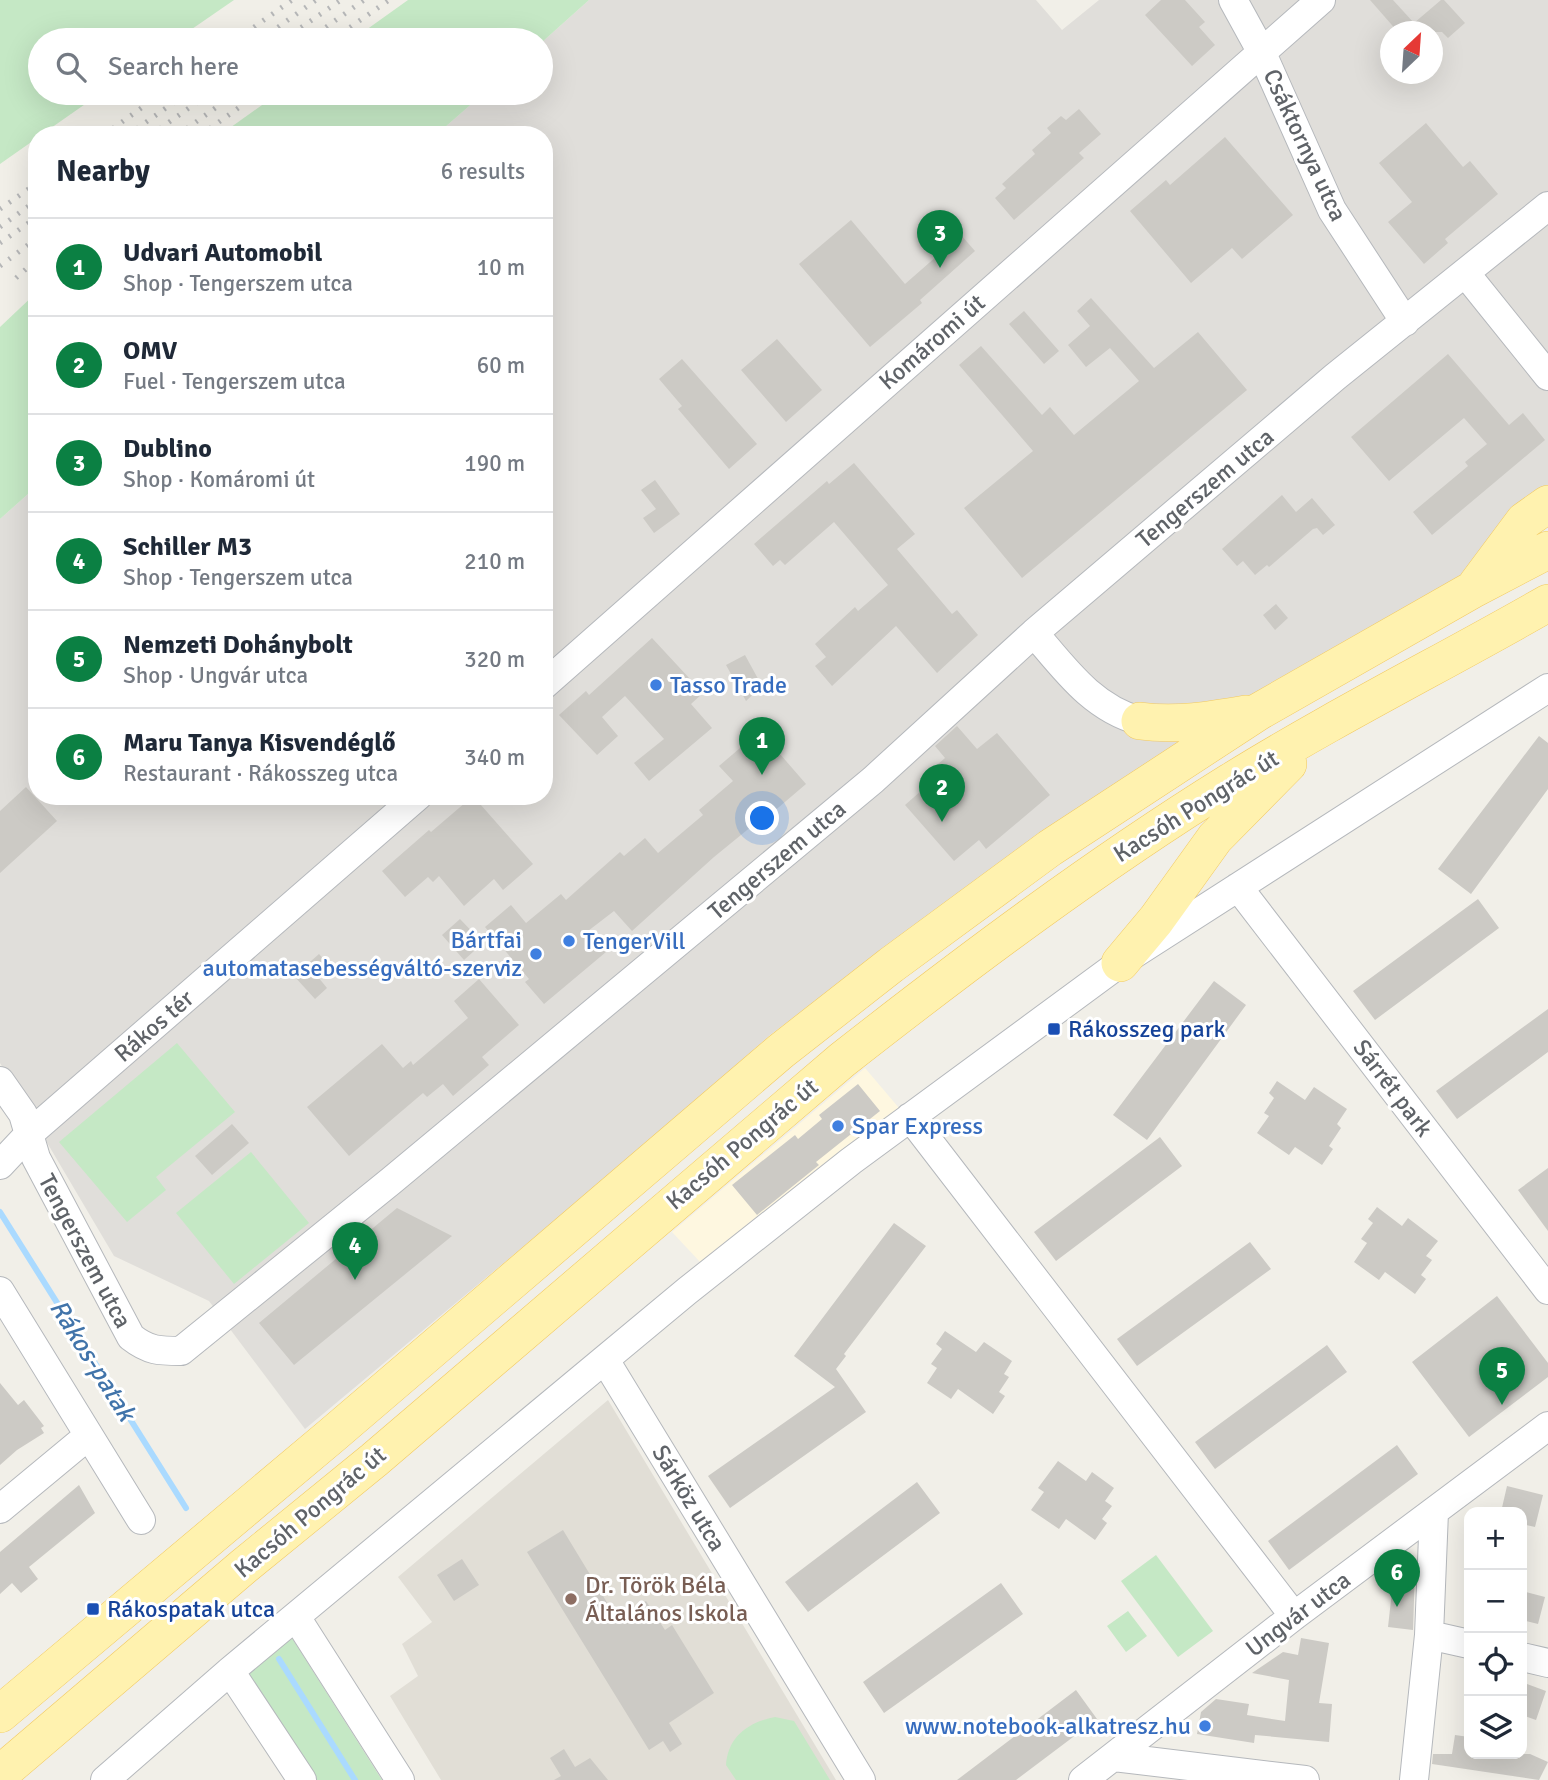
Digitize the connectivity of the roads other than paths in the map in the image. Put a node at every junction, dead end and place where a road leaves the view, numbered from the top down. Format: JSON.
{"nodes":[{"id":1,"x":1233,"y":0,"type":"edge"},
{"id":2,"x":1321,"y":0,"type":"edge"},
{"id":3,"x":1261,"y":51,"type":"junction"},
{"id":4,"x":1548,"y":206,"type":"edge"},
{"id":5,"x":1466,"y":274,"type":"junction"},
{"id":6,"x":1405,"y":322,"type":"junction"},
{"id":7,"x":1548,"y":376,"type":"edge"},
{"id":8,"x":1536,"y":512,"type":"edge"},
{"id":9,"x":1548,"y":550,"type":"edge"},
{"id":10,"x":1472,"y":590,"type":"junction"},
{"id":11,"x":1548,"y":603,"type":"edge"},
{"id":12,"x":1034,"y":633,"type":"junction"},
{"id":13,"x":553,"y":677,"type":"edge"},
{"id":14,"x":1548,"y":688,"type":"edge"},
{"id":15,"x":1258,"y":712,"type":"junction"},
{"id":16,"x":1140,"y":721,"type":"joint"},
{"id":17,"x":1328,"y":725,"type":"junction"},
{"id":18,"x":407,"y":805,"type":"edge"},
{"id":19,"x":1238,"y":887,"type":"junction"},
{"id":20,"x":1120,"y":962,"type":"junction"},
{"id":21,"x":0,"y":1082,"type":"edge"},
{"id":22,"x":910,"y":1117,"type":"junction"},
{"id":23,"x":29,"y":1134,"type":"junction"},
{"id":24,"x":1,"y":1164,"type":"edge"},
{"id":25,"x":1548,"y":1290,"type":"edge"},
{"id":26,"x":0,"y":1291,"type":"edge"},
{"id":27,"x":605,"y":1360,"type":"junction"},
{"id":28,"x":1548,"y":1426,"type":"edge"},
{"id":29,"x":88,"y":1436,"type":"junction"},
{"id":30,"x":0,"y":1509,"type":"edge"},
{"id":31,"x":1434,"y":1512,"type":"junction"},
{"id":32,"x":141,"y":1520,"type":"dead end"},
{"id":33,"x":1294,"y":1616,"type":"junction"},
{"id":34,"x":296,"y":1617,"type":"junction"},
{"id":35,"x":1429,"y":1635,"type":"junction"},
{"id":36,"x":1464,"y":1643,"type":"edge"},
{"id":37,"x":1527,"y":1658,"type":"edge"},
{"id":38,"x":1548,"y":1663,"type":"edge"},
{"id":39,"x":230,"y":1671,"type":"junction"},
{"id":40,"x":0,"y":1714,"type":"edge"},
{"id":41,"x":1114,"y":1757,"type":"junction"},
{"id":42,"x":0,"y":1774,"type":"edge"},
{"id":43,"x":105,"y":1780,"type":"edge"},
{"id":44,"x":302,"y":1780,"type":"edge"},
{"id":45,"x":400,"y":1780,"type":"edge"},
{"id":46,"x":861,"y":1780,"type":"edge"},
{"id":47,"x":1083,"y":1780,"type":"edge"},
{"id":48,"x":1305,"y":1780,"type":"edge"},
{"id":49,"x":1414,"y":1780,"type":"edge"}],
"edges":[{"from":1,"to":3,"type":"street","name":"Csáktornya utca"},
{"from":2,"to":3,"type":"street","name":"Komáromi út"},
{"from":3,"to":6,"type":"street","name":"Csáktornya utca"},
{"from":3,"to":13,"type":"street","name":"Komáromi út"},
{"from":4,"to":5,"type":"street","name":"Tengerszem utca"},
{"from":5,"to":6,"type":"street","name":"Tengerszem utca"},
{"from":5,"to":7,"type":"street"},
{"from":6,"to":12,"type":"street","name":"Tengerszem utca"},
{"from":8,"to":10,"type":"main road"},
{"from":9,"to":10,"type":"main road","name":"Kacsóh Pongrác út"},
{"from":10,"to":15,"type":"main road","name":"Kacsóh Pongrác út"},
{"from":11,"to":17,"type":"main road","name":"Kacsóh Pongrác út"},
{"from":12,"to":16,"type":"street"},
{"from":12,"to":23,"type":"street","name":"Tengerszem utca"},
{"from":14,"to":19,"type":"street"},
{"from":15,"to":16,"type":"main road"},
{"from":15,"to":40,"type":"main road","name":"Kacsóh Pongrác út"},
{"from":17,"to":20,"type":"main road"},
{"from":17,"to":42,"type":"main road","name":"Kacsóh Pongrác út"},
{"from":18,"to":23,"type":"street","name":"Rákos tér"},
{"from":19,"to":20,"type":"street"},
{"from":19,"to":25,"type":"street","name":"Sárrét park"},
{"from":20,"to":22,"type":"street"},
{"from":21,"to":23,"type":"street"},
{"from":22,"to":27,"type":"street"},
{"from":22,"to":33,"type":"street"},
{"from":23,"to":24,"type":"street","name":"Rákos tér"},
{"from":26,"to":29,"type":"street"},
{"from":27,"to":34,"type":"street"},
{"from":27,"to":46,"type":"street","name":"Sárköz utca"},
{"from":28,"to":31,"type":"street","name":"Ungvár utca"},
{"from":29,"to":30,"type":"street"},
{"from":29,"to":32,"type":"street"},
{"from":31,"to":33,"type":"street","name":"Ungvár utca"},
{"from":31,"to":35,"type":"street"},
{"from":33,"to":41,"type":"street","name":"Ungvár utca"},
{"from":34,"to":39,"type":"street"},
{"from":34,"to":45,"type":"street"},
{"from":35,"to":36,"type":"street"},
{"from":35,"to":49,"type":"street"},
{"from":37,"to":38,"type":"street"},
{"from":39,"to":43,"type":"street"},
{"from":39,"to":44,"type":"street"},
{"from":41,"to":47,"type":"street","name":"Ungvár utca"},
{"from":41,"to":48,"type":"street"}]}
